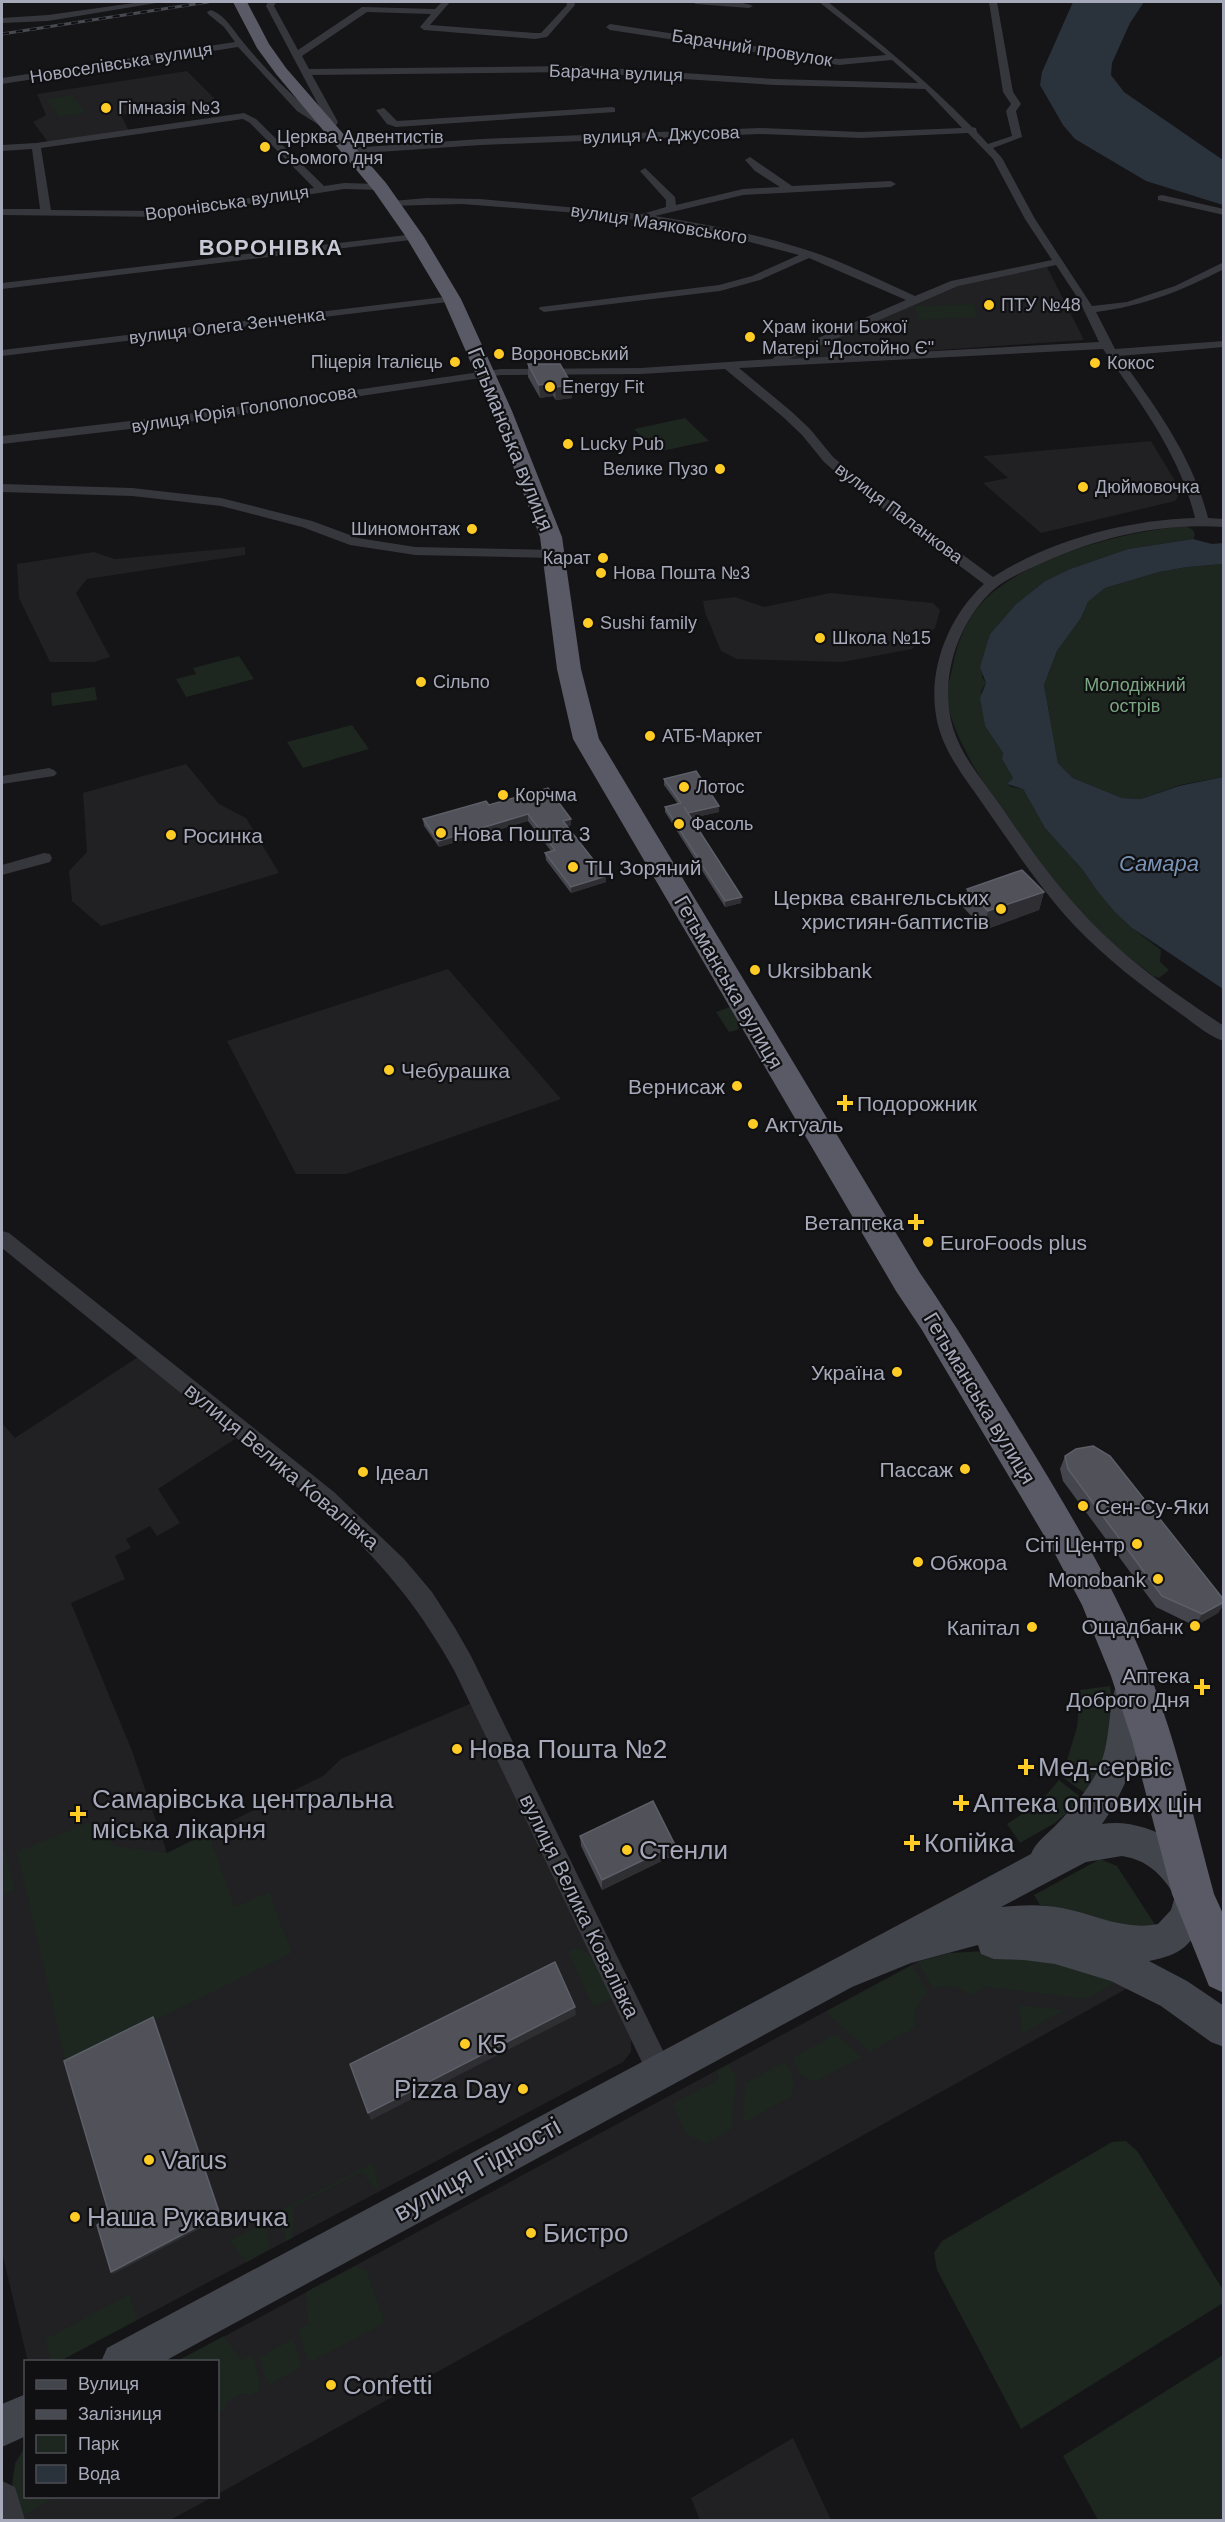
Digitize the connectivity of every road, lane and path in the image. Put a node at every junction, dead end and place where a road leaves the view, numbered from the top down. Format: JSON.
{"nodes":[{"id":1,"x":158,"y":2,"type":"edge"},
{"id":2,"x":240,"y":2,"type":"edge"},
{"id":3,"x":272,"y":2,"type":"edge"},
{"id":4,"x":446,"y":2,"type":"edge"},
{"id":5,"x":570,"y":2,"type":"edge"},
{"id":6,"x":696,"y":2,"type":"edge"},
{"id":7,"x":823,"y":2,"type":"edge"},
{"id":8,"x":993,"y":2,"type":"edge"},
{"id":9,"x":749,"y":6,"type":"dead end"},
{"id":10,"x":211,"y":12,"type":"dead end"},
{"id":11,"x":436,"y":12,"type":"junction"},
{"id":12,"x":2,"y":21,"type":"edge"},
{"id":13,"x":610,"y":27,"type":"dead end"},
{"id":14,"x":240,"y":44,"type":"junction"},
{"id":15,"x":296,"y":56,"type":"junction"},
{"id":16,"x":894,"y":57,"type":"junction"},
{"id":17,"x":305,"y":72,"type":"junction"},
{"id":18,"x":2,"y":81,"type":"edge"},
{"id":19,"x":927,"y":86,"type":"junction"},
{"id":20,"x":381,"y":110,"type":"dead end"},
{"id":21,"x":612,"y":110,"type":"dead end"},
{"id":22,"x":479,"y":118,"type":"junction"},
{"id":23,"x":330,"y":129,"type":"junction"},
{"id":24,"x":973,"y":130,"type":"junction"},
{"id":25,"x":2,"y":136,"type":"edge"},
{"id":26,"x":481,"y":142,"type":"junction"},
{"id":27,"x":36,"y":146,"type":"junction"},
{"id":28,"x":988,"y":147,"type":"junction"},
{"id":29,"x":6,"y":148,"type":"edge"},
{"id":30,"x":349,"y":151,"type":"junction"},
{"id":31,"x":750,"y":160,"type":"dead end"},
{"id":32,"x":645,"y":171,"type":"dead end"},
{"id":33,"x":891,"y":184,"type":"dead end"},
{"id":34,"x":380,"y":187,"type":"junction"},
{"id":35,"x":788,"y":188,"type":"junction"},
{"id":36,"x":322,"y":190,"type":"junction"},
{"id":37,"x":1162,"y":198,"type":"dead end"},
{"id":38,"x":392,"y":204,"type":"junction"},
{"id":39,"x":671,"y":209,"type":"junction"},
{"id":40,"x":2,"y":212,"type":"edge"},
{"id":41,"x":1224,"y":212,"type":"edge"},
{"id":42,"x":46,"y":213,"type":"junction"},
{"id":43,"x":639,"y":217,"type":"junction"},
{"id":44,"x":415,"y":237,"type":"junction"},
{"id":45,"x":808,"y":255,"type":"junction"},
{"id":46,"x":1057,"y":262,"type":"junction"},
{"id":47,"x":1224,"y":265,"type":"edge"},
{"id":48,"x":2,"y":286,"type":"edge"},
{"id":49,"x":452,"y":299,"type":"junction"},
{"id":50,"x":914,"y":300,"type":"junction"},
{"id":51,"x":544,"y":309,"type":"dead end"},
{"id":52,"x":1088,"y":310,"type":"junction"},
{"id":53,"x":1224,"y":344,"type":"edge"},
{"id":54,"x":1109,"y":349,"type":"junction"},
{"id":55,"x":2,"y":353,"type":"edge"},
{"id":56,"x":761,"y":365,"type":"junction"},
{"id":57,"x":729,"y":367,"type":"junction"},
{"id":58,"x":486,"y":374,"type":"junction"},
{"id":59,"x":2,"y":440,"type":"edge"},
{"id":60,"x":2,"y":488,"type":"edge"},
{"id":61,"x":1202,"y":520,"type":"junction"},
{"id":62,"x":1224,"y":523,"type":"edge"},
{"id":63,"x":554,"y":554,"type":"junction"},
{"id":64,"x":993,"y":584,"type":"junction"},
{"id":65,"x":49,"y":773,"type":"dead end"},
{"id":66,"x":2,"y":780,"type":"edge"},
{"id":67,"x":44,"y":858,"type":"dead end"},
{"id":68,"x":2,"y":870,"type":"edge"},
{"id":69,"x":1224,"y":1035,"type":"edge"},
{"id":70,"x":2,"y":1238,"type":"edge"},
{"id":71,"x":1131,"y":1676,"type":"junction"},
{"id":72,"x":1020,"y":1878,"type":"junction"},
{"id":73,"x":1193,"y":1894,"type":"junction"},
{"id":74,"x":1224,"y":1971,"type":"edge"},
{"id":75,"x":833,"y":1977,"type":"junction"},
{"id":76,"x":1224,"y":2029,"type":"edge"},
{"id":77,"x":659,"y":2070,"type":"junction"},
{"id":78,"x":123,"y":2360,"type":"edge"},
{"id":79,"x":24,"y":2415,"type":"edge"},
{"id":80,"x":2,"y":2426,"type":"edge"},
{"id":81,"x":2,"y":2500,"type":"edge"},
{"id":82,"x":6,"y":2520,"type":"edge"}],
"edges":[{"from":1,"to":12,"type":"street"},
{"from":2,"to":23,"type":"highway","name":"Гетьманська вулиця"},
{"from":3,"to":15,"type":"street"},
{"from":4,"to":11,"type":"street"},
{"from":5,"to":11,"type":"street"},
{"from":6,"to":9,"type":"street"},
{"from":7,"to":16,"type":"street"},
{"from":8,"to":28,"type":"street"},
{"from":10,"to":14,"type":"street"},
{"from":11,"to":15,"type":"street"},
{"from":13,"to":16,"type":"street","name":"Барачний провулок"},
{"from":14,"to":18,"type":"street","name":"Новоселівська вулиця"},
{"from":14,"to":23,"type":"street"},
{"from":15,"to":17,"type":"street"},
{"from":16,"to":19,"type":"street"},
{"from":17,"to":19,"type":"street","name":"Барачна вулиця"},
{"from":17,"to":23,"type":"street"},
{"from":19,"to":24,"type":"street"},
{"from":20,"to":22,"type":"street"},
{"from":21,"to":22,"type":"street"},
{"from":22,"to":26,"type":"street"},
{"from":23,"to":30,"type":"highway","name":"Гетьманська вулиця"},
{"from":24,"to":26,"type":"street","name":"вулиця А. Джусова"},
{"from":24,"to":28,"type":"street"},
{"from":25,"to":29,"type":"street"},
{"from":26,"to":30,"type":"street","name":"вулиця А. Джусова"},
{"from":27,"to":29,"type":"street"},
{"from":27,"to":36,"type":"street"},
{"from":27,"to":42,"type":"street"},
{"from":28,"to":46,"type":"street"},
{"from":30,"to":34,"type":"highway","name":"Гетьманська вулиця"},
{"from":31,"to":35,"type":"street"},
{"from":32,"to":39,"type":"street","name":"вулиця Маяковського"},
{"from":33,"to":35,"type":"street"},
{"from":34,"to":36,"type":"street","name":"Воронівська вулиця"},
{"from":34,"to":38,"type":"highway","name":"Гетьманська вулиця"},
{"from":35,"to":39,"type":"street"},
{"from":36,"to":42,"type":"street","name":"Воронівська вулиця"},
{"from":37,"to":41,"type":"street"},
{"from":38,"to":43,"type":"street","name":"вулиця Маяковського"},
{"from":38,"to":44,"type":"highway","name":"Гетьманська вулиця"},
{"from":39,"to":43,"type":"street"},
{"from":40,"to":42,"type":"street","name":"Воронівська вулиця"},
{"from":43,"to":45,"type":"street","name":"вулиця Маяковського"},
{"from":44,"to":48,"type":"street"},
{"from":44,"to":49,"type":"highway","name":"Гетьманська вулиця"},
{"from":45,"to":50,"type":"street","name":"вулиця Маяковського"},
{"from":45,"to":51,"type":"street"},
{"from":46,"to":50,"type":"street"},
{"from":46,"to":52,"type":"street"},
{"from":47,"to":52,"type":"street"},
{"from":49,"to":55,"type":"street","name":"вулиця Олега Зенченка"},
{"from":49,"to":58,"type":"highway","name":"Гетьманська вулиця"},
{"from":50,"to":56,"type":"street"},
{"from":52,"to":54,"type":"street"},
{"from":53,"to":54,"type":"street","name":"вулиця Юрія Голополосова"},
{"from":54,"to":56,"type":"street","name":"вулиця Юрія Голополосова"},
{"from":54,"to":61,"type":"street"},
{"from":56,"to":57,"type":"street","name":"вулиця Юрія Голополосова"},
{"from":57,"to":58,"type":"street","name":"вулиця Юрія Голополосова"},
{"from":57,"to":64,"type":"street","name":"вулиця Паланкова"},
{"from":58,"to":59,"type":"street","name":"вулиця Юрія Голополосова"},
{"from":58,"to":63,"type":"highway","name":"Гетьманська вулиця"},
{"from":60,"to":63,"type":"street"},
{"from":61,"to":62,"type":"street"},
{"from":61,"to":64,"type":"street"},
{"from":63,"to":71,"type":"highway","name":"Гетьманська вулиця"},
{"from":64,"to":69,"type":"street"},
{"from":65,"to":66,"type":"street"},
{"from":67,"to":68,"type":"street"},
{"from":70,"to":77,"type":"street","name":"вулиця Велика Ковалівка"},
{"from":71,"to":72,"type":"main road","name":"вулиця Гідності"},
{"from":71,"to":73,"type":"highway","name":"Гетьманська вулиця"},
{"from":72,"to":73,"type":"main road","name":"вулиця Гідності"},
{"from":72,"to":75,"type":"main road","name":"вулиця Гідності"},
{"from":73,"to":74,"type":"highway","name":"Гетьманська вулиця"},
{"from":73,"to":75,"type":"main road","name":"вулиця Гідності"},
{"from":75,"to":76,"type":"main road","name":"вулиця Гідності"},
{"from":75,"to":77,"type":"main road","name":"вулиця Гідності"},
{"from":77,"to":78,"type":"main road","name":"вулиця Гідності"},
{"from":79,"to":80,"type":"main road"},
{"from":81,"to":82,"type":"street"}]}
